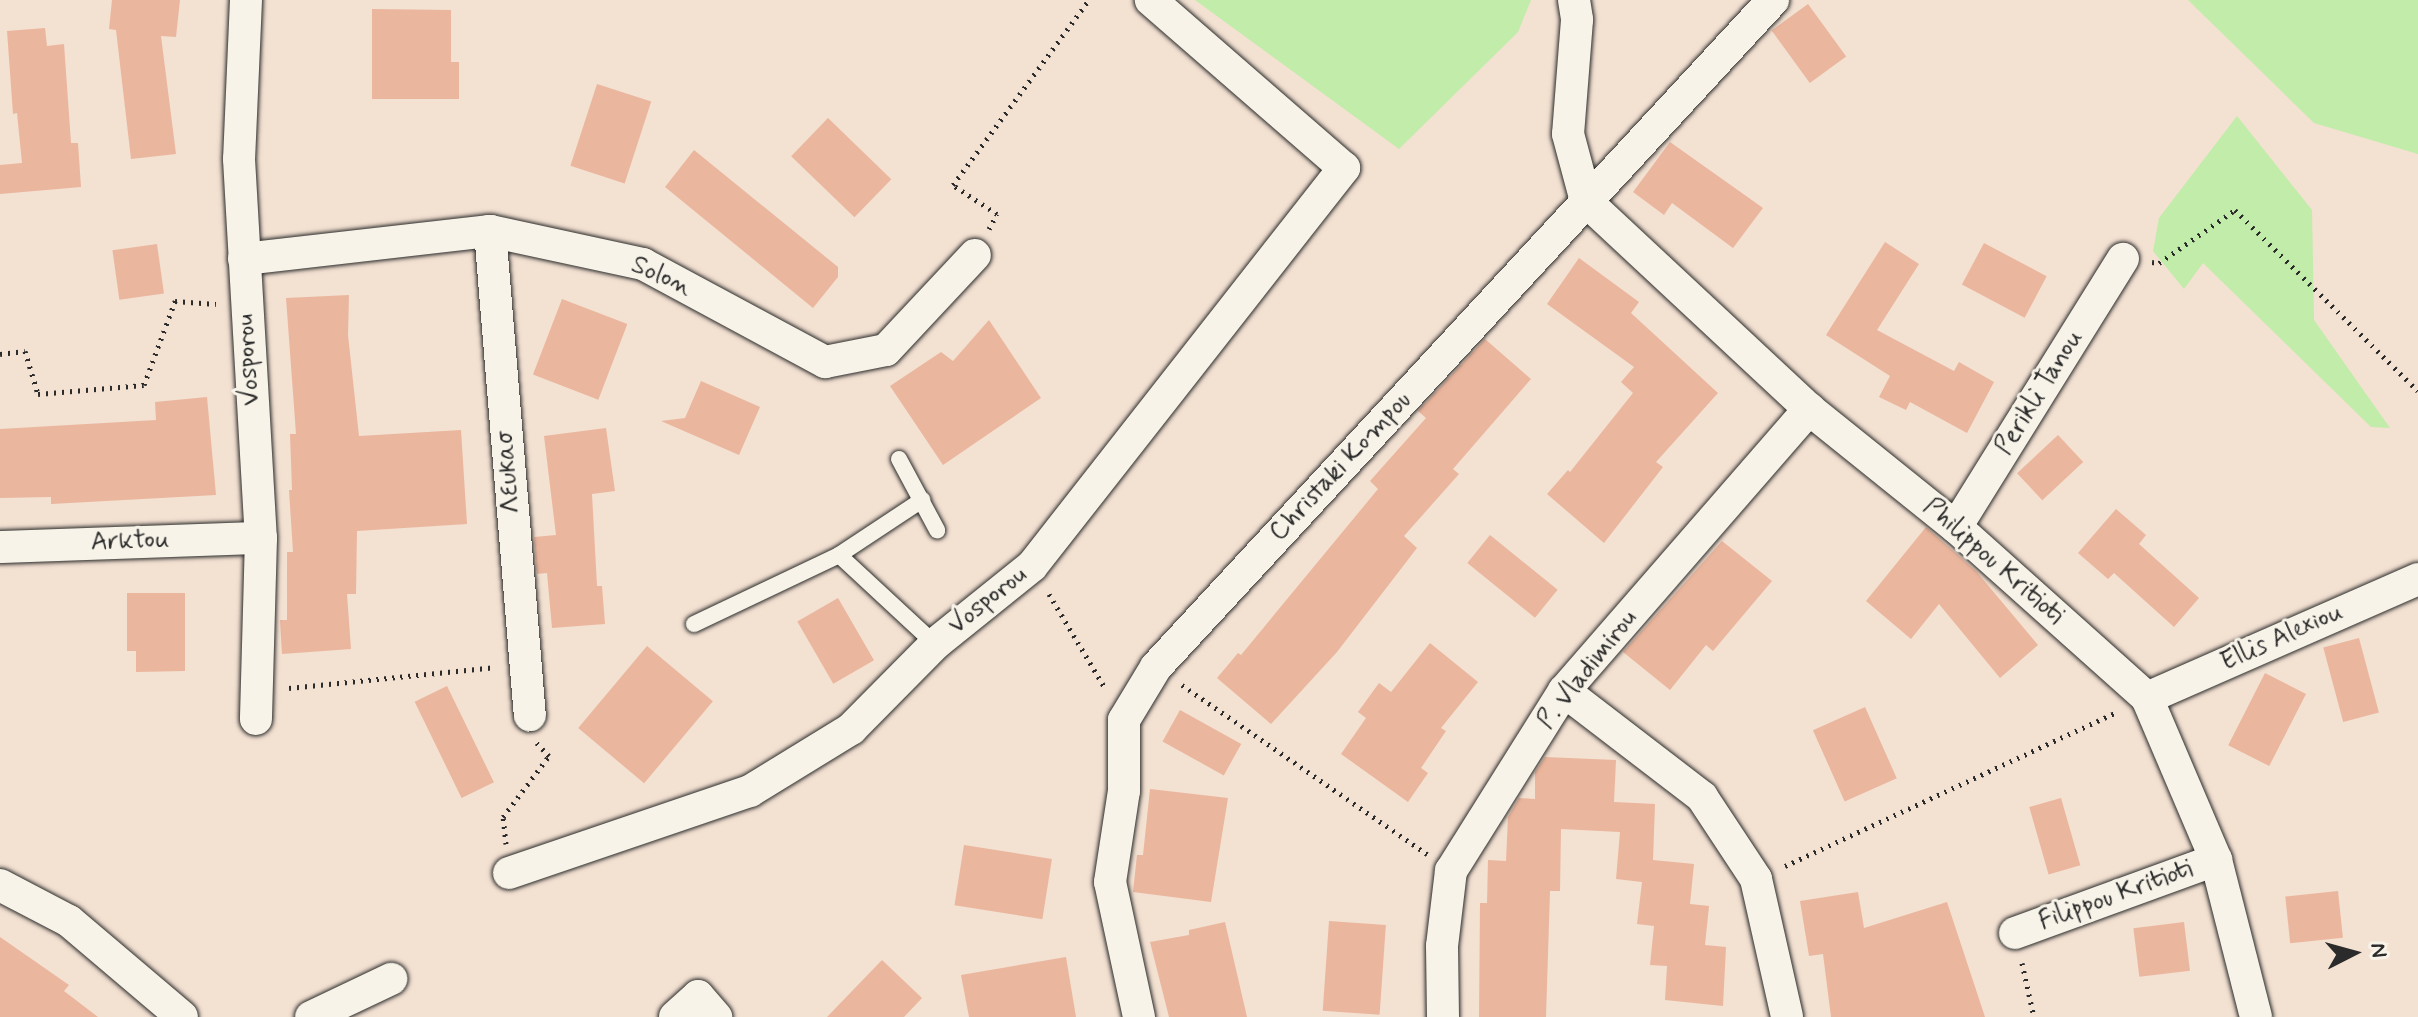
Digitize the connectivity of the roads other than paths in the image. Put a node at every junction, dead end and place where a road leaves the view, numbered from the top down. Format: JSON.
{"nodes":[{"id":1,"x":246,"y":0,"type":"edge"},
{"id":2,"x":1151,"y":0,"type":"edge"},
{"id":3,"x":1574,"y":0,"type":"edge"},
{"id":4,"x":1773,"y":0,"type":"edge"},
{"id":5,"x":1586,"y":201,"type":"junction"},
{"id":6,"x":490,"y":231,"type":"junction"},
{"id":7,"x":975,"y":255,"type":"road end"},
{"id":8,"x":244,"y":259,"type":"junction"},
{"id":9,"x":2123,"y":259,"type":"road end"},
{"id":10,"x":1809,"y":409,"type":"junction"},
{"id":11,"x":899,"y":459,"type":"dead end"},
{"id":12,"x":922,"y":500,"type":"junction"},
{"id":13,"x":1956,"y":527,"type":"junction"},
{"id":14,"x":937,"y":530,"type":"dead end"},
{"id":15,"x":261,"y":538,"type":"junction"},
{"id":16,"x":0,"y":547,"type":"edge"},
{"id":17,"x":839,"y":555,"type":"junction"},
{"id":18,"x":2418,"y":579,"type":"edge"},
{"id":19,"x":694,"y":624,"type":"dead end"},
{"id":20,"x":935,"y":644,"type":"junction"},
{"id":21,"x":1564,"y":691,"type":"junction"},
{"id":22,"x":2147,"y":698,"type":"junction"},
{"id":23,"x":256,"y":705,"type":"road end"},
{"id":24,"x":530,"y":715,"type":"road end"},
{"id":25,"x":2216,"y":860,"type":"junction"},
{"id":26,"x":509,"y":873,"type":"road end"},
{"id":27,"x":0,"y":885,"type":"edge"},
{"id":28,"x":2015,"y":933,"type":"road end"},
{"id":29,"x":391,"y":979,"type":"dead end"},
{"id":30,"x":182,"y":1017,"type":"edge"},
{"id":31,"x":311,"y":1017,"type":"edge"},
{"id":32,"x":1139,"y":1017,"type":"edge"},
{"id":33,"x":1443,"y":1017,"type":"edge"},
{"id":34,"x":1787,"y":1017,"type":"edge"},
{"id":35,"x":2256,"y":1017,"type":"edge"}],
"edges":[{"from":1,"to":8,"type":"street","name":"Vosporou"},
{"from":2,"to":20,"type":"street","name":"Vosporou"},
{"from":3,"to":5,"type":"street"},
{"from":4,"to":5,"type":"street","name":"Christaki Kompou"},
{"from":5,"to":10,"type":"street","name":"Philippou Kritioti"},
{"from":5,"to":32,"type":"street","name":"Christaki Kompou"},
{"from":6,"to":7,"type":"street","name":"Solon"},
{"from":6,"to":8,"type":"street","name":"Solon"},
{"from":6,"to":24,"type":"street","name":"Λευκασ"},
{"from":8,"to":15,"type":"street","name":"Vosporou"},
{"from":9,"to":13,"type":"street","name":"Perikli Tanou"},
{"from":10,"to":13,"type":"street","name":"Philippou Kritioti"},
{"from":10,"to":21,"type":"street","name":"P. Vladimirou"},
{"from":11,"to":12,"type":"lane"},
{"from":12,"to":14,"type":"lane"},
{"from":12,"to":17,"type":"lane"},
{"from":13,"to":22,"type":"street","name":"Philippou Kritioti"},
{"from":15,"to":16,"type":"street","name":"Arktou"},
{"from":15,"to":23,"type":"street","name":"Vosporou"},
{"from":17,"to":19,"type":"lane"},
{"from":17,"to":20,"type":"lane"},
{"from":18,"to":22,"type":"street","name":"Ellis Alexiou"},
{"from":20,"to":26,"type":"street","name":"Vosporou"},
{"from":21,"to":33,"type":"street","name":"P. Vladimirou"},
{"from":21,"to":34,"type":"street"},
{"from":22,"to":25,"type":"street","name":"Philippou Kritioti"},
{"from":25,"to":28,"type":"street","name":"Filippou Kritioti"},
{"from":25,"to":35,"type":"street","name":"Philippou Kritioti"},
{"from":27,"to":30,"type":"street"},
{"from":29,"to":31,"type":"street"}]}
